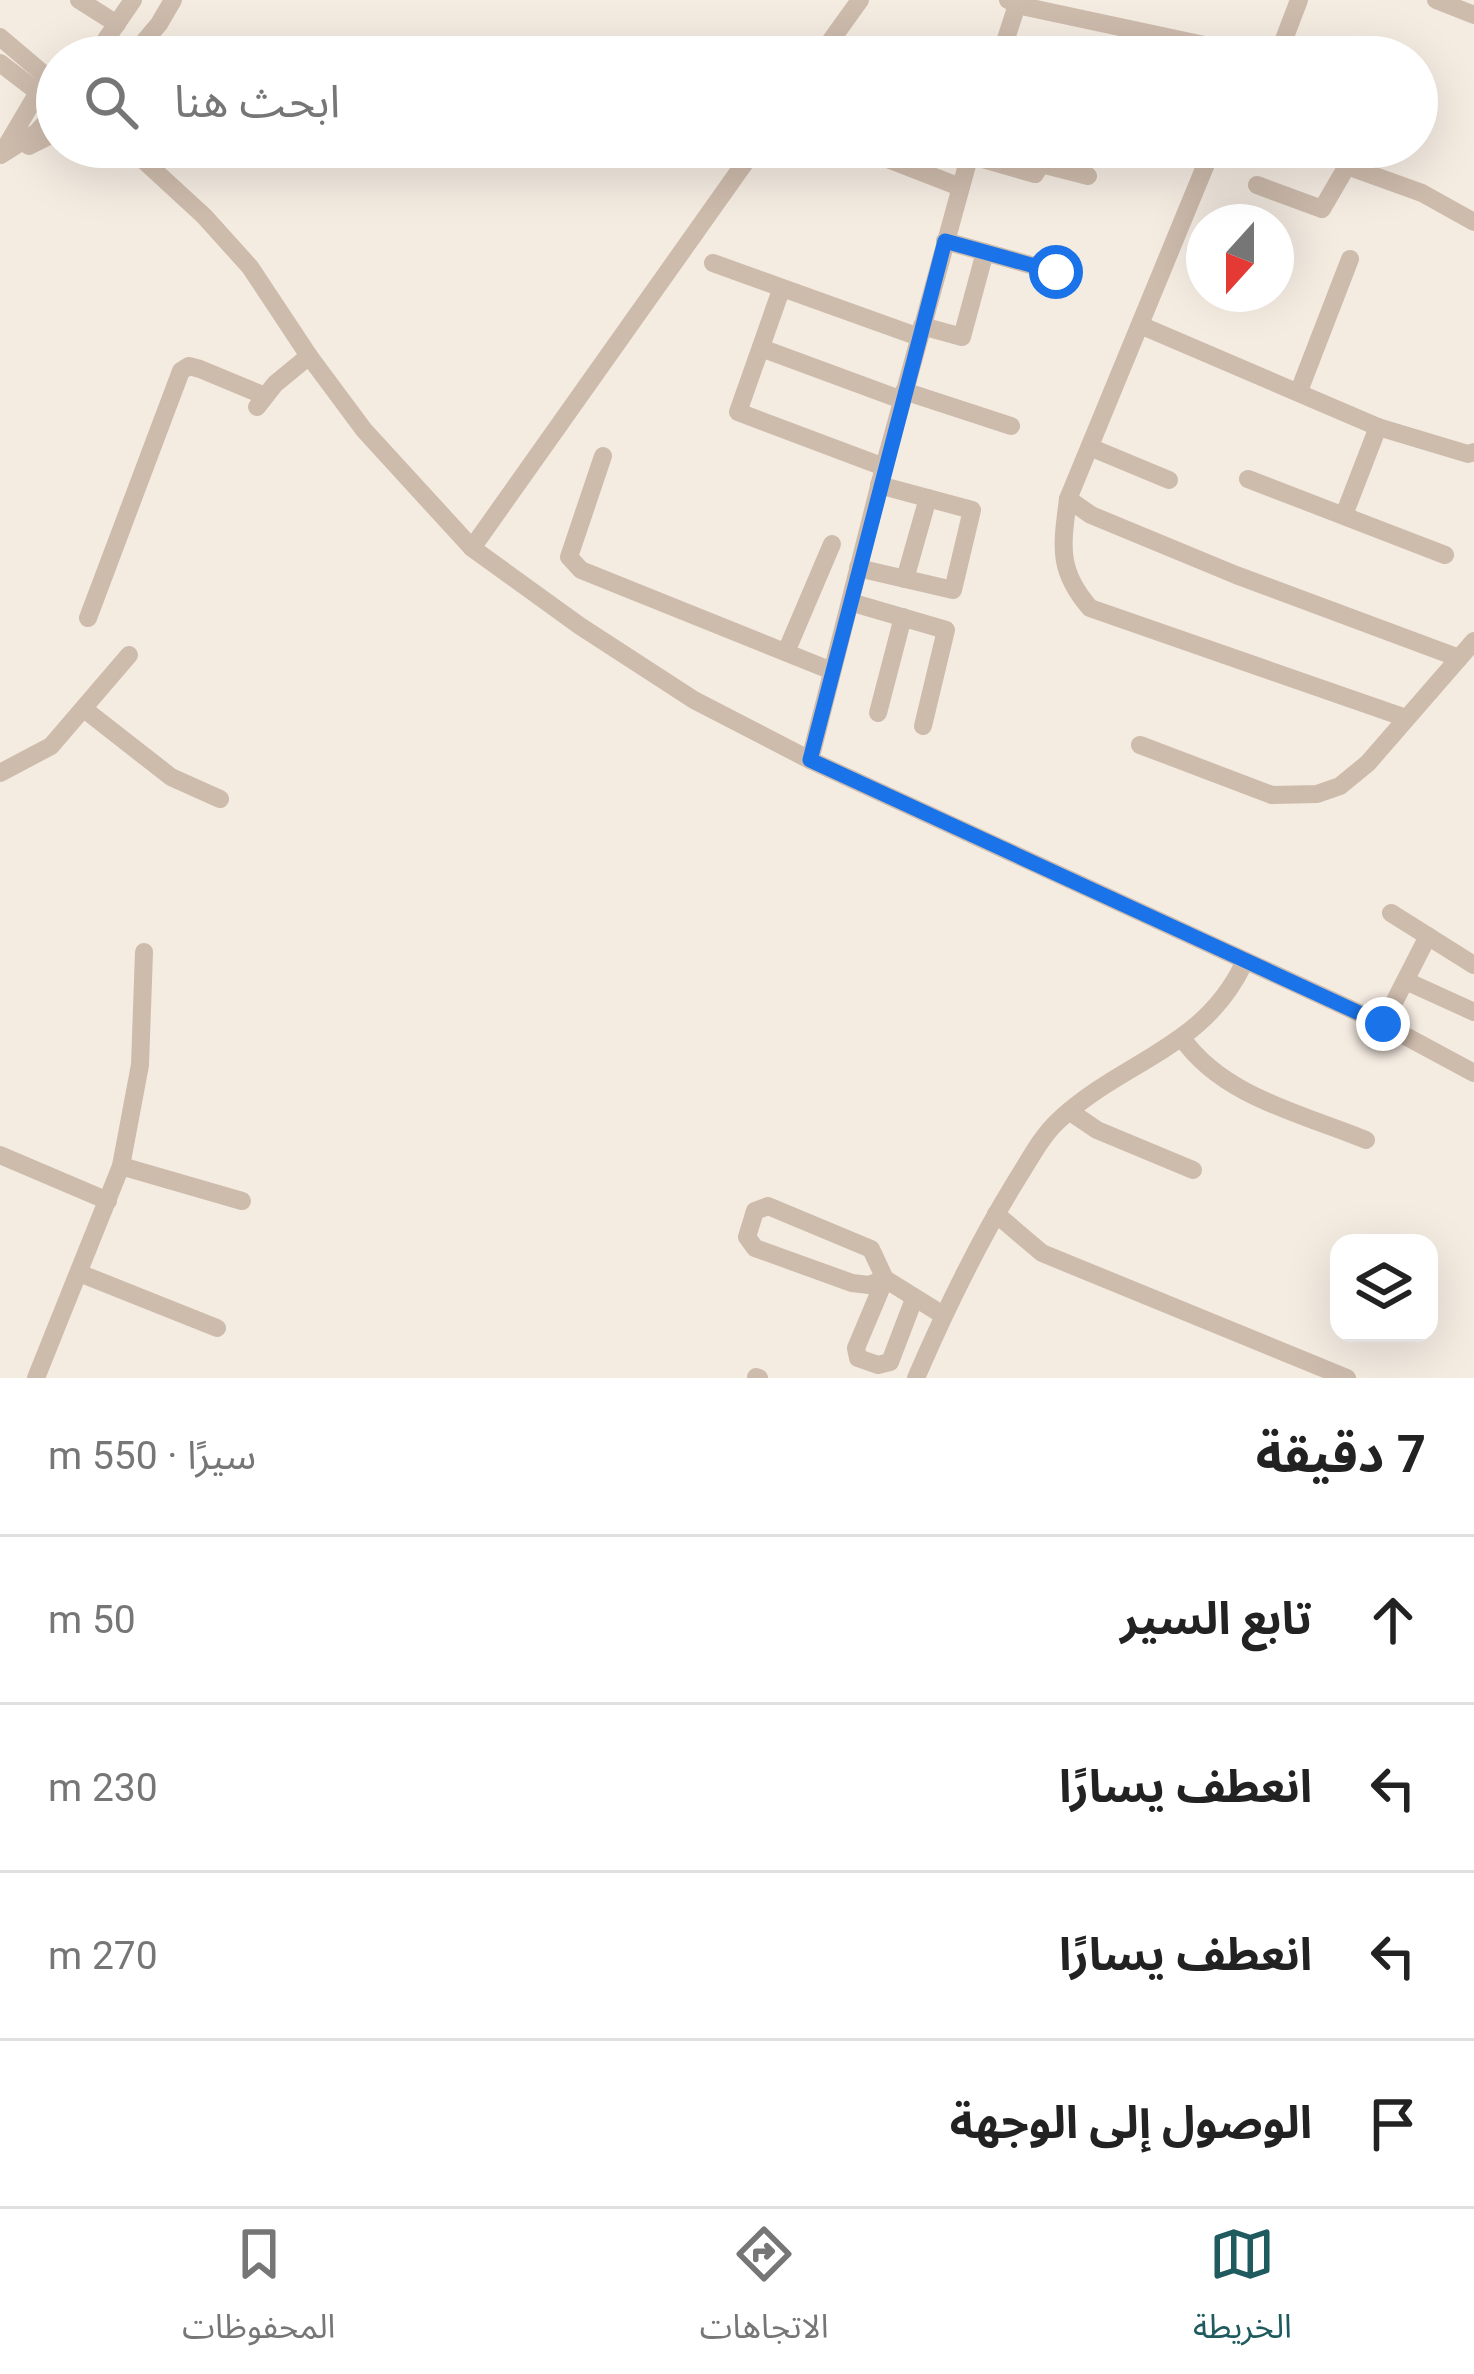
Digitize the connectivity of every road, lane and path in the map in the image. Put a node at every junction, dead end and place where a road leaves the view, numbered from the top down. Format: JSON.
{"nodes":[{"id":1,"x":79,"y":0,"type":"edge"},
{"id":2,"x":133,"y":0,"type":"edge"},
{"id":3,"x":173,"y":0,"type":"edge"},
{"id":4,"x":860,"y":0,"type":"edge"},
{"id":5,"x":1299,"y":0,"type":"edge"},
{"id":6,"x":1436,"y":0,"type":"edge"},
{"id":7,"x":1012,"y":3,"type":"edge"},
{"id":8,"x":1474,"y":15,"type":"edge"},
{"id":9,"x":117,"y":24,"type":"junction"},
{"id":10,"x":109,"y":36,"type":"edge"},
{"id":11,"x":149,"y":36,"type":"edge"},
{"id":12,"x":835,"y":36,"type":"edge"},
{"id":13,"x":1005,"y":36,"type":"edge"},
{"id":14,"x":1160,"y":36,"type":"edge"},
{"id":15,"x":1287,"y":36,"type":"edge"},
{"id":16,"x":0,"y":37,"type":"edge"},
{"id":17,"x":0,"y":63,"type":"edge"},
{"id":18,"x":36,"y":74,"type":"edge"},
{"id":19,"x":36,"y":81,"type":"edge"},
{"id":20,"x":36,"y":107,"type":"edge"},
{"id":21,"x":36,"y":133,"type":"edge"},
{"id":22,"x":36,"y":141,"type":"edge"},
{"id":23,"x":1,"y":155,"type":"edge"},
{"id":24,"x":152,"y":168,"type":"edge"},
{"id":25,"x":741,"y":168,"type":"edge"},
{"id":26,"x":911,"y":168,"type":"edge"},
{"id":27,"x":965,"y":168,"type":"edge"},
{"id":28,"x":1057,"y":168,"type":"edge"},
{"id":29,"x":1205,"y":168,"type":"edge"},
{"id":30,"x":1343,"y":168,"type":"edge"},
{"id":31,"x":1373,"y":168,"type":"edge"},
{"id":32,"x":1088,"y":176,"type":"dead end"},
{"id":33,"x":1257,"y":185,"type":"dead end"},
{"id":34,"x":960,"y":187,"type":"junction"},
{"id":35,"x":1474,"y":222,"type":"edge"},
{"id":36,"x":945,"y":241,"type":"junction"},
{"id":37,"x":985,"y":252,"type":"junction"},
{"id":38,"x":1350,"y":260,"type":"dead end"},
{"id":39,"x":712,"y":263,"type":"dead end"},
{"id":40,"x":1056,"y":272,"type":"dead end"},
{"id":41,"x":781,"y":290,"type":"junction"},
{"id":42,"x":1141,"y":325,"type":"junction"},
{"id":43,"x":920,"y":332,"type":"junction"},
{"id":44,"x":761,"y":348,"type":"junction"},
{"id":45,"x":309,"y":356,"type":"junction"},
{"id":46,"x":1299,"y":392,"type":"junction"},
{"id":47,"x":903,"y":396,"type":"junction"},
{"id":48,"x":1011,"y":426,"type":"dead end"},
{"id":49,"x":1378,"y":427,"type":"junction"},
{"id":50,"x":1091,"y":448,"type":"junction"},
{"id":51,"x":1474,"y":452,"type":"edge"},
{"id":52,"x":603,"y":457,"type":"dead end"},
{"id":53,"x":881,"y":476,"type":"junction"},
{"id":54,"x":1248,"y":479,"type":"dead end"},
{"id":55,"x":1169,"y":480,"type":"dead end"},
{"id":56,"x":928,"y":498,"type":"junction"},
{"id":57,"x":1068,"y":499,"type":"junction"},
{"id":58,"x":1344,"y":515,"type":"junction"},
{"id":59,"x":832,"y":544,"type":"dead end"},
{"id":60,"x":472,"y":548,"type":"junction"},
{"id":61,"x":1445,"y":555,"type":"dead end"},
{"id":62,"x":858,"y":568,"type":"junction"},
{"id":63,"x":905,"y":579,"type":"junction"},
{"id":64,"x":850,"y":602,"type":"junction"},
{"id":65,"x":903,"y":617,"type":"junction"},
{"id":66,"x":88,"y":618,"type":"dead end"},
{"id":67,"x":1474,"y":641,"type":"edge"},
{"id":68,"x":786,"y":652,"type":"junction"},
{"id":69,"x":129,"y":655,"type":"dead end"},
{"id":70,"x":1459,"y":658,"type":"junction"},
{"id":71,"x":832,"y":670,"type":"junction"},
{"id":72,"x":84,"y":709,"type":"junction"},
{"id":73,"x":878,"y":713,"type":"dead end"},
{"id":74,"x":1406,"y":718,"type":"junction"},
{"id":75,"x":923,"y":726,"type":"dead end"},
{"id":76,"x":1140,"y":745,"type":"dead end"},
{"id":77,"x":810,"y":760,"type":"junction"},
{"id":78,"x":0,"y":772,"type":"edge"},
{"id":79,"x":220,"y":799,"type":"dead end"},
{"id":80,"x":1390,"y":913,"type":"dead end"},
{"id":81,"x":1428,"y":936,"type":"junction"},
{"id":82,"x":144,"y":952,"type":"dead end"},
{"id":83,"x":1244,"y":963,"type":"junction"},
{"id":84,"x":1474,"y":965,"type":"edge"},
{"id":85,"x":1406,"y":981,"type":"junction"},
{"id":86,"x":1474,"y":1012,"type":"edge"},
{"id":87,"x":1383,"y":1024,"type":"junction"},
{"id":88,"x":1182,"y":1038,"type":"junction"},
{"id":89,"x":1474,"y":1073,"type":"edge"},
{"id":90,"x":1069,"y":1111,"type":"junction"},
{"id":91,"x":1366,"y":1140,"type":"dead end"},
{"id":92,"x":0,"y":1155,"type":"edge"},
{"id":93,"x":121,"y":1166,"type":"junction"},
{"id":94,"x":1193,"y":1170,"type":"dead end"},
{"id":95,"x":108,"y":1201,"type":"junction"},
{"id":96,"x":242,"y":1201,"type":"dead end"},
{"id":97,"x":996,"y":1214,"type":"junction"},
{"id":98,"x":79,"y":1273,"type":"junction"},
{"id":99,"x":885,"y":1279,"type":"junction"},
{"id":100,"x":914,"y":1299,"type":"junction"},
{"id":101,"x":943,"y":1316,"type":"junction"},
{"id":102,"x":217,"y":1328,"type":"dead end"},
{"id":103,"x":36,"y":1378,"type":"edge"},
{"id":104,"x":916,"y":1378,"type":"edge"},
{"id":105,"x":1347,"y":1378,"type":"edge"}],
"edges":[{"from":1,"to":9,"type":"lane"},
{"from":2,"to":9,"type":"lane"},
{"from":3,"to":11,"type":"lane"},
{"from":4,"to":12,"type":"lane"},
{"from":5,"to":15,"type":"lane"},
{"from":6,"to":8,"type":"lane"},
{"from":7,"to":13,"type":"lane"},
{"from":7,"to":14,"type":"lane"},
{"from":9,"to":10,"type":"lane"},
{"from":16,"to":18,"type":"lane"},
{"from":17,"to":19,"type":"lane"},
{"from":20,"to":23,"type":"lane"},
{"from":21,"to":23,"type":"lane"},
{"from":22,"to":23,"type":"lane"},
{"from":24,"to":45,"type":"lane"},
{"from":25,"to":60,"type":"lane"},
{"from":26,"to":34,"type":"lane"},
{"from":27,"to":34,"type":"lane"},
{"from":28,"to":32,"type":"lane"},
{"from":29,"to":42,"type":"lane"},
{"from":30,"to":33,"type":"lane"},
{"from":31,"to":35,"type":"lane"},
{"from":34,"to":36,"type":"lane"},
{"from":36,"to":37,"type":"lane"},
{"from":36,"to":43,"type":"lane"},
{"from":37,"to":40,"type":"lane"},
{"from":37,"to":43,"type":"lane"},
{"from":38,"to":46,"type":"lane"},
{"from":39,"to":41,"type":"lane"},
{"from":41,"to":43,"type":"lane"},
{"from":41,"to":44,"type":"lane"},
{"from":42,"to":46,"type":"lane"},
{"from":42,"to":50,"type":"lane"},
{"from":43,"to":47,"type":"lane"},
{"from":44,"to":47,"type":"lane"},
{"from":44,"to":53,"type":"lane"},
{"from":45,"to":60,"type":"lane"},
{"from":45,"to":66,"type":"lane"},
{"from":46,"to":49,"type":"lane"},
{"from":47,"to":48,"type":"lane"},
{"from":47,"to":53,"type":"lane"},
{"from":49,"to":51,"type":"lane"},
{"from":49,"to":58,"type":"lane"},
{"from":50,"to":55,"type":"lane"},
{"from":50,"to":57,"type":"lane"},
{"from":52,"to":68,"type":"lane"},
{"from":53,"to":56,"type":"lane"},
{"from":53,"to":62,"type":"lane"},
{"from":54,"to":58,"type":"lane"},
{"from":56,"to":63,"type":"lane"},
{"from":56,"to":63,"type":"lane"},
{"from":57,"to":70,"type":"lane"},
{"from":57,"to":74,"type":"lane"},
{"from":58,"to":61,"type":"lane"},
{"from":59,"to":68,"type":"lane"},
{"from":60,"to":77,"type":"lane"},
{"from":62,"to":63,"type":"lane"},
{"from":62,"to":64,"type":"lane"},
{"from":64,"to":65,"type":"lane"},
{"from":64,"to":71,"type":"lane"},
{"from":65,"to":73,"type":"lane"},
{"from":65,"to":75,"type":"lane"},
{"from":67,"to":70,"type":"lane"},
{"from":68,"to":71,"type":"lane"},
{"from":69,"to":72,"type":"lane"},
{"from":70,"to":74,"type":"lane"},
{"from":71,"to":77,"type":"lane"},
{"from":72,"to":78,"type":"lane"},
{"from":72,"to":79,"type":"lane"},
{"from":74,"to":76,"type":"lane"},
{"from":77,"to":83,"type":"lane"},
{"from":80,"to":81,"type":"lane"},
{"from":81,"to":84,"type":"lane"},
{"from":81,"to":85,"type":"lane"},
{"from":82,"to":93,"type":"lane"},
{"from":83,"to":87,"type":"lane"},
{"from":83,"to":88,"type":"lane"},
{"from":85,"to":86,"type":"lane"},
{"from":85,"to":87,"type":"lane"},
{"from":87,"to":89,"type":"lane"},
{"from":88,"to":90,"type":"lane"},
{"from":88,"to":91,"type":"lane"},
{"from":90,"to":94,"type":"lane"},
{"from":90,"to":97,"type":"lane"},
{"from":92,"to":95,"type":"lane"},
{"from":93,"to":95,"type":"lane"},
{"from":93,"to":96,"type":"lane"},
{"from":95,"to":98,"type":"lane"},
{"from":97,"to":101,"type":"lane"},
{"from":97,"to":105,"type":"lane"},
{"from":98,"to":102,"type":"lane"},
{"from":98,"to":103,"type":"lane"},
{"from":99,"to":99,"type":"lane"},
{"from":99,"to":100,"type":"lane"},
{"from":99,"to":100,"type":"lane"},
{"from":100,"to":101,"type":"lane"},
{"from":101,"to":104,"type":"lane"}]}
